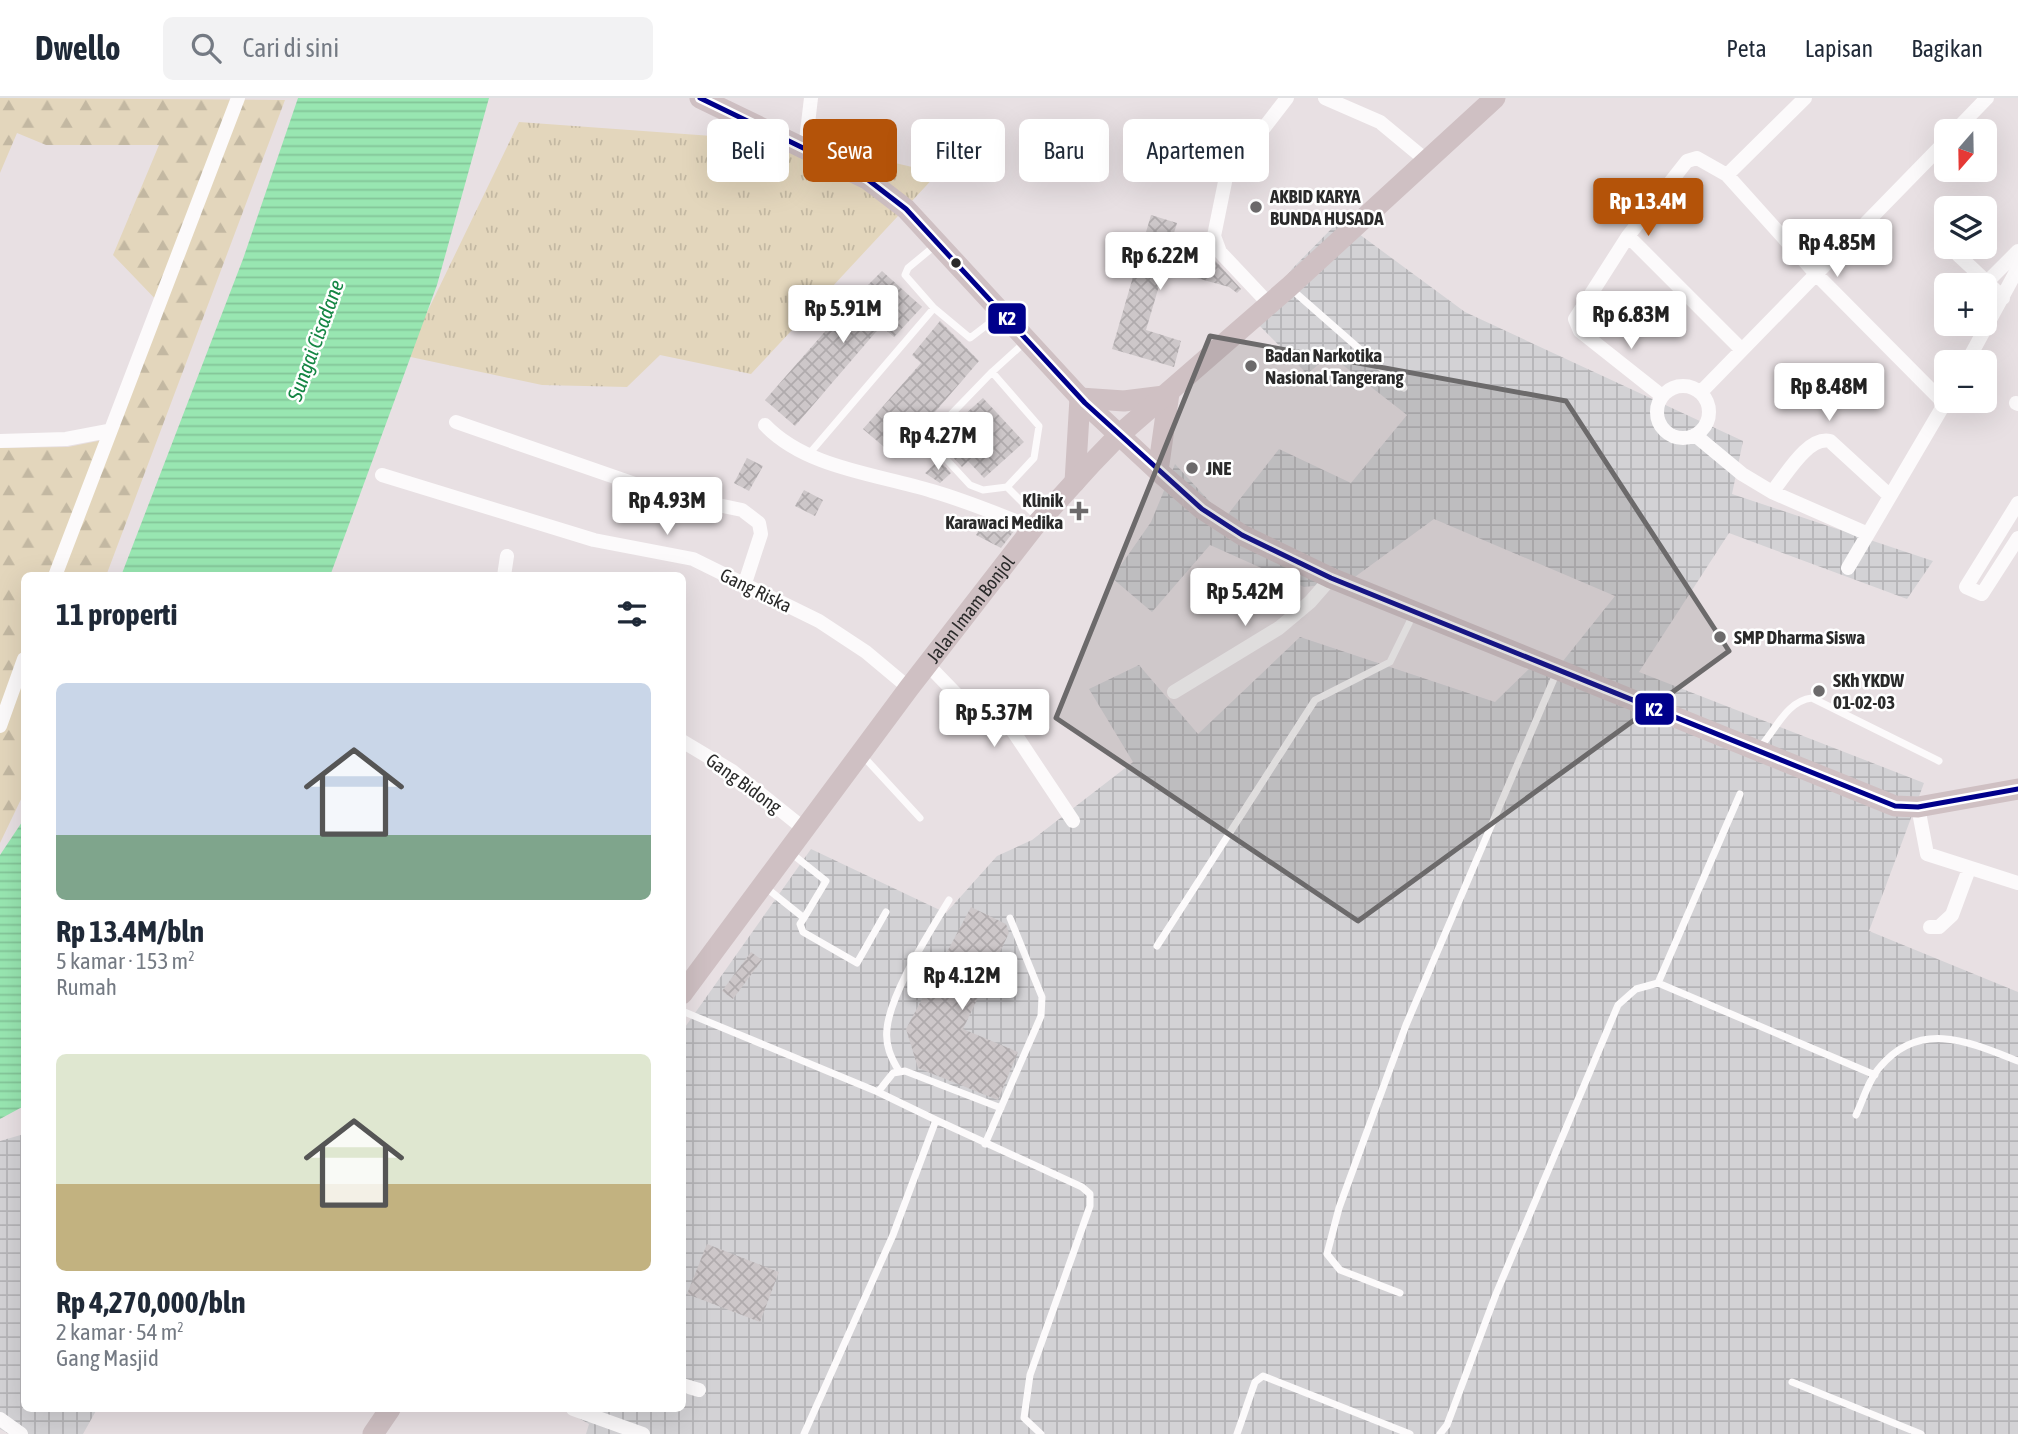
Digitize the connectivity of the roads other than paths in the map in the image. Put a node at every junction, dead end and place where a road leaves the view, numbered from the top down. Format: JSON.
{"nodes":[{"id":1,"x":237,"y":98,"type":"edge"},
{"id":2,"x":700,"y":98,"type":"edge"},
{"id":3,"x":811,"y":98,"type":"edge"},
{"id":4,"x":1287,"y":98,"type":"edge"},
{"id":5,"x":1495,"y":98,"type":"edge"},
{"id":6,"x":1805,"y":98,"type":"edge"},
{"id":7,"x":1987,"y":98,"type":"edge"},
{"id":8,"x":1333,"y":100,"type":"edge"},
{"id":9,"x":809,"y":119,"type":"edge"},
{"id":10,"x":1967,"y":119,"type":"edge"},
{"id":11,"x":803,"y":148,"type":"edge"},
{"id":12,"x":1934,"y":153,"type":"edge"},
{"id":13,"x":1427,"y":161,"type":"junction"},
{"id":14,"x":1727,"y":175,"type":"junction"},
{"id":15,"x":871,"y":182,"type":"edge"},
{"id":16,"x":1628,"y":236,"type":"junction"},
{"id":17,"x":938,"y":243,"type":"junction"},
{"id":18,"x":2018,"y":251,"type":"edge"},
{"id":19,"x":1962,"y":259,"type":"edge"},
{"id":20,"x":2018,"y":268,"type":"edge"},
{"id":21,"x":1977,"y":273,"type":"edge"},
{"id":22,"x":1996,"y":273,"type":"edge"},
{"id":23,"x":1817,"y":275,"type":"junction"},
{"id":24,"x":1289,"y":288,"type":"junction"},
{"id":25,"x":1997,"y":292,"type":"edge"},
{"id":26,"x":2003,"y":298,"type":"junction"},
{"id":27,"x":1270,"y":304,"type":"junction"},
{"id":28,"x":934,"y":308,"type":"junction"},
{"id":29,"x":1003,"y":312,"type":"junction"},
{"id":30,"x":1028,"y":339,"type":"junction"},
{"id":31,"x":1742,"y":350,"type":"junction"},
{"id":32,"x":1974,"y":350,"type":"edge"},
{"id":33,"x":992,"y":372,"type":"junction"},
{"id":34,"x":1404,"y":388,"type":"dead end"},
{"id":35,"x":1934,"y":391,"type":"edge"},
{"id":36,"x":1701,"y":393,"type":"junction"},
{"id":37,"x":1167,"y":395,"type":"junction"},
{"id":38,"x":1662,"y":396,"type":"junction"},
{"id":39,"x":1080,"y":398,"type":"junction"},
{"id":40,"x":1939,"y":413,"type":"edge"},
{"id":41,"x":456,"y":422,"type":"dead end"},
{"id":42,"x":765,"y":425,"type":"dead end"},
{"id":43,"x":108,"y":431,"type":"junction"},
{"id":44,"x":1118,"y":435,"type":"junction"},
{"id":45,"x":1695,"y":435,"type":"junction"},
{"id":46,"x":0,"y":441,"type":"edge"},
{"id":47,"x":808,"y":455,"type":"junction"},
{"id":48,"x":1158,"y":471,"type":"junction"},
{"id":49,"x":382,"y":475,"type":"dead end"},
{"id":50,"x":1075,"y":482,"type":"junction"},
{"id":51,"x":1007,"y":486,"type":"junction"},
{"id":52,"x":1772,"y":492,"type":"junction"},
{"id":53,"x":1891,"y":496,"type":"junction"},
{"id":54,"x":2018,"y":503,"type":"edge"},
{"id":55,"x":1037,"y":524,"type":"junction"},
{"id":56,"x":1868,"y":534,"type":"junction"},
{"id":57,"x":2018,"y":538,"type":"edge"},
{"id":58,"x":507,"y":556,"type":"dead end"},
{"id":59,"x":1848,"y":568,"type":"dead end"},
{"id":60,"x":56,"y":572,"type":"edge"},
{"id":61,"x":505,"y":572,"type":"edge"},
{"id":62,"x":1331,"y":578,"type":"junction"},
{"id":63,"x":744,"y":586,"type":"junction"},
{"id":64,"x":1414,"y":612,"type":"junction"},
{"id":65,"x":928,"y":665,"type":"junction"},
{"id":66,"x":21,"y":667,"type":"edge"},
{"id":67,"x":1558,"y":670,"type":"junction"},
{"id":68,"x":909,"y":688,"type":"junction"},
{"id":69,"x":1174,"y":692,"type":"dead end"},
{"id":70,"x":0,"y":726,"type":"edge"},
{"id":71,"x":686,"y":743,"type":"edge"},
{"id":72,"x":1757,"y":750,"type":"junction"},
{"id":73,"x":860,"y":753,"type":"junction"},
{"id":74,"x":1939,"y":761,"type":"dead end"},
{"id":75,"x":2018,"y":789,"type":"edge"},
{"id":76,"x":1740,"y":794,"type":"dead end"},
{"id":77,"x":1918,"y":807,"type":"junction"},
{"id":78,"x":920,"y":818,"type":"dead end"},
{"id":79,"x":1073,"y":821,"type":"dead end"},
{"id":80,"x":803,"y":828,"type":"junction"},
{"id":81,"x":787,"y":850,"type":"junction"},
{"id":82,"x":1969,"y":869,"type":"junction"},
{"id":83,"x":2018,"y":883,"type":"edge"},
{"id":84,"x":762,"y":884,"type":"junction"},
{"id":85,"x":949,"y":900,"type":"dead end"},
{"id":86,"x":886,"y":912,"type":"dead end"},
{"id":87,"x":804,"y":918,"type":"junction"},
{"id":88,"x":1010,"y":918,"type":"dead end"},
{"id":89,"x":1930,"y":927,"type":"dead end"},
{"id":90,"x":1157,"y":946,"type":"dead end"},
{"id":91,"x":1658,"y":983,"type":"junction"},
{"id":92,"x":686,"y":988,"type":"edge"},
{"id":93,"x":686,"y":1013,"type":"edge"},
{"id":94,"x":2018,"y":1061,"type":"edge"},
{"id":95,"x":899,"y":1071,"type":"junction"},
{"id":96,"x":1875,"y":1075,"type":"junction"},
{"id":97,"x":878,"y":1092,"type":"junction"},
{"id":98,"x":1001,"y":1108,"type":"junction"},
{"id":99,"x":1856,"y":1115,"type":"dead end"},
{"id":100,"x":936,"y":1120,"type":"junction"},
{"id":101,"x":985,"y":1144,"type":"junction"},
{"id":102,"x":1400,"y":1293,"type":"dead end"},
{"id":103,"x":1792,"y":1382,"type":"dead end"},
{"id":104,"x":686,"y":1386,"type":"edge"},
{"id":105,"x":699,"y":1390,"type":"dead end"},
{"id":106,"x":388,"y":1412,"type":"edge"},
{"id":107,"x":581,"y":1412,"type":"edge"},
{"id":108,"x":0,"y":1419,"type":"edge"},
{"id":109,"x":15,"y":1432,"type":"edge"},
{"id":110,"x":373,"y":1434,"type":"edge"},
{"id":111,"x":643,"y":1434,"type":"edge"},
{"id":112,"x":804,"y":1434,"type":"edge"},
{"id":113,"x":1041,"y":1434,"type":"edge"},
{"id":114,"x":1237,"y":1434,"type":"edge"},
{"id":115,"x":1410,"y":1434,"type":"edge"},
{"id":116,"x":1440,"y":1434,"type":"edge"},
{"id":117,"x":1921,"y":1434,"type":"edge"}],
"edges":[{"from":1,"to":43,"type":"street"},
{"from":2,"to":11,"type":"main road"},
{"from":3,"to":9,"type":"street"},
{"from":4,"to":27,"type":"street"},
{"from":5,"to":13,"type":"main road","name":"Jalan Imam Bonjol"},
{"from":6,"to":14,"type":"street"},
{"from":7,"to":10,"type":"street"},
{"from":8,"to":13,"type":"street"},
{"from":12,"to":23,"type":"street"},
{"from":13,"to":24,"type":"main road","name":"Jalan Imam Bonjol"},
{"from":14,"to":16,"type":"street"},
{"from":14,"to":23,"type":"street"},
{"from":15,"to":17,"type":"main road"},
{"from":16,"to":31,"type":"street"},
{"from":16,"to":38,"type":"street"},
{"from":17,"to":28,"type":"lane"},
{"from":17,"to":29,"type":"main road"},
{"from":18,"to":22,"type":"street"},
{"from":19,"to":21,"type":"street"},
{"from":20,"to":26,"type":"street"},
{"from":23,"to":31,"type":"street"},
{"from":23,"to":35,"type":"street"},
{"from":24,"to":27,"type":"main road","name":"Jalan Imam Bonjol"},
{"from":24,"to":34,"type":"lane"},
{"from":25,"to":26,"type":"street"},
{"from":26,"to":32,"type":"street"},
{"from":27,"to":37,"type":"main road","name":"Jalan Imam Bonjol"},
{"from":28,"to":29,"type":"lane"},
{"from":28,"to":47,"type":"lane"},
{"from":29,"to":30,"type":"main road"},
{"from":30,"to":33,"type":"lane"},
{"from":30,"to":39,"type":"main road"},
{"from":31,"to":36,"type":"street"},
{"from":33,"to":51,"type":"lane"},
{"from":33,"to":51,"type":"lane"},
{"from":36,"to":38,"type":"street"},
{"from":36,"to":45,"type":"street"},
{"from":37,"to":39,"type":"main road"},
{"from":37,"to":44,"type":"main road","name":"Jalan Imam Bonjol"},
{"from":37,"to":48,"type":"main road"},
{"from":38,"to":45,"type":"street"},
{"from":39,"to":44,"type":"main road"},
{"from":39,"to":50,"type":"main road"},
{"from":40,"to":53,"type":"street"},
{"from":41,"to":63,"type":"street"},
{"from":42,"to":47,"type":"street"},
{"from":43,"to":46,"type":"street"},
{"from":43,"to":60,"type":"street"},
{"from":44,"to":48,"type":"main road"},
{"from":44,"to":50,"type":"main road","name":"Jalan Imam Bonjol"},
{"from":45,"to":52,"type":"street"},
{"from":47,"to":55,"type":"street"},
{"from":48,"to":62,"type":"main road"},
{"from":49,"to":63,"type":"street","name":"Gang Riska"},
{"from":50,"to":55,"type":"main road","name":"Jalan Imam Bonjol"},
{"from":51,"to":55,"type":"lane"},
{"from":52,"to":53,"type":"street"},
{"from":52,"to":56,"type":"street"},
{"from":53,"to":56,"type":"street"},
{"from":54,"to":57,"type":"street"},
{"from":55,"to":65,"type":"main road","name":"Jalan Imam Bonjol"},
{"from":56,"to":59,"type":"street"},
{"from":58,"to":61,"type":"street"},
{"from":62,"to":64,"type":"main road"},
{"from":62,"to":69,"type":"street"},
{"from":63,"to":68,"type":"street","name":"Gang Riska"},
{"from":64,"to":67,"type":"main road"},
{"from":64,"to":90,"type":"lane"},
{"from":65,"to":68,"type":"main road","name":"Jalan Imam Bonjol"},
{"from":65,"to":79,"type":"street"},
{"from":66,"to":70,"type":"street"},
{"from":67,"to":72,"type":"main road"},
{"from":67,"to":102,"type":"lane"},
{"from":68,"to":73,"type":"main road","name":"Jalan Imam Bonjol"},
{"from":71,"to":80,"type":"street","name":"Gang Bidong"},
{"from":72,"to":74,"type":"lane"},
{"from":72,"to":77,"type":"main road"},
{"from":73,"to":78,"type":"lane"},
{"from":73,"to":80,"type":"main road","name":"Jalan Imam Bonjol"},
{"from":75,"to":77,"type":"main road"},
{"from":76,"to":91,"type":"lane"},
{"from":77,"to":82,"type":"street"},
{"from":80,"to":81,"type":"main road","name":"Jalan Imam Bonjol"},
{"from":81,"to":84,"type":"main road","name":"Jalan Imam Bonjol"},
{"from":81,"to":87,"type":"lane"},
{"from":82,"to":83,"type":"street"},
{"from":82,"to":89,"type":"street"},
{"from":84,"to":87,"type":"lane"},
{"from":84,"to":92,"type":"main road","name":"Jalan Imam Bonjol"},
{"from":85,"to":95,"type":"lane"},
{"from":86,"to":87,"type":"lane"},
{"from":88,"to":98,"type":"lane"},
{"from":91,"to":96,"type":"lane"},
{"from":91,"to":116,"type":"lane"},
{"from":93,"to":97,"type":"lane"},
{"from":94,"to":96,"type":"lane"},
{"from":95,"to":97,"type":"lane"},
{"from":95,"to":98,"type":"lane"},
{"from":96,"to":99,"type":"lane"},
{"from":97,"to":100,"type":"lane"},
{"from":98,"to":101,"type":"lane"},
{"from":100,"to":101,"type":"lane"},
{"from":100,"to":112,"type":"lane"},
{"from":101,"to":113,"type":"lane"},
{"from":103,"to":117,"type":"lane"},
{"from":104,"to":105,"type":"street"},
{"from":106,"to":110,"type":"main road"},
{"from":107,"to":111,"type":"street"},
{"from":108,"to":109,"type":"street"},
{"from":114,"to":115,"type":"lane"}]}
